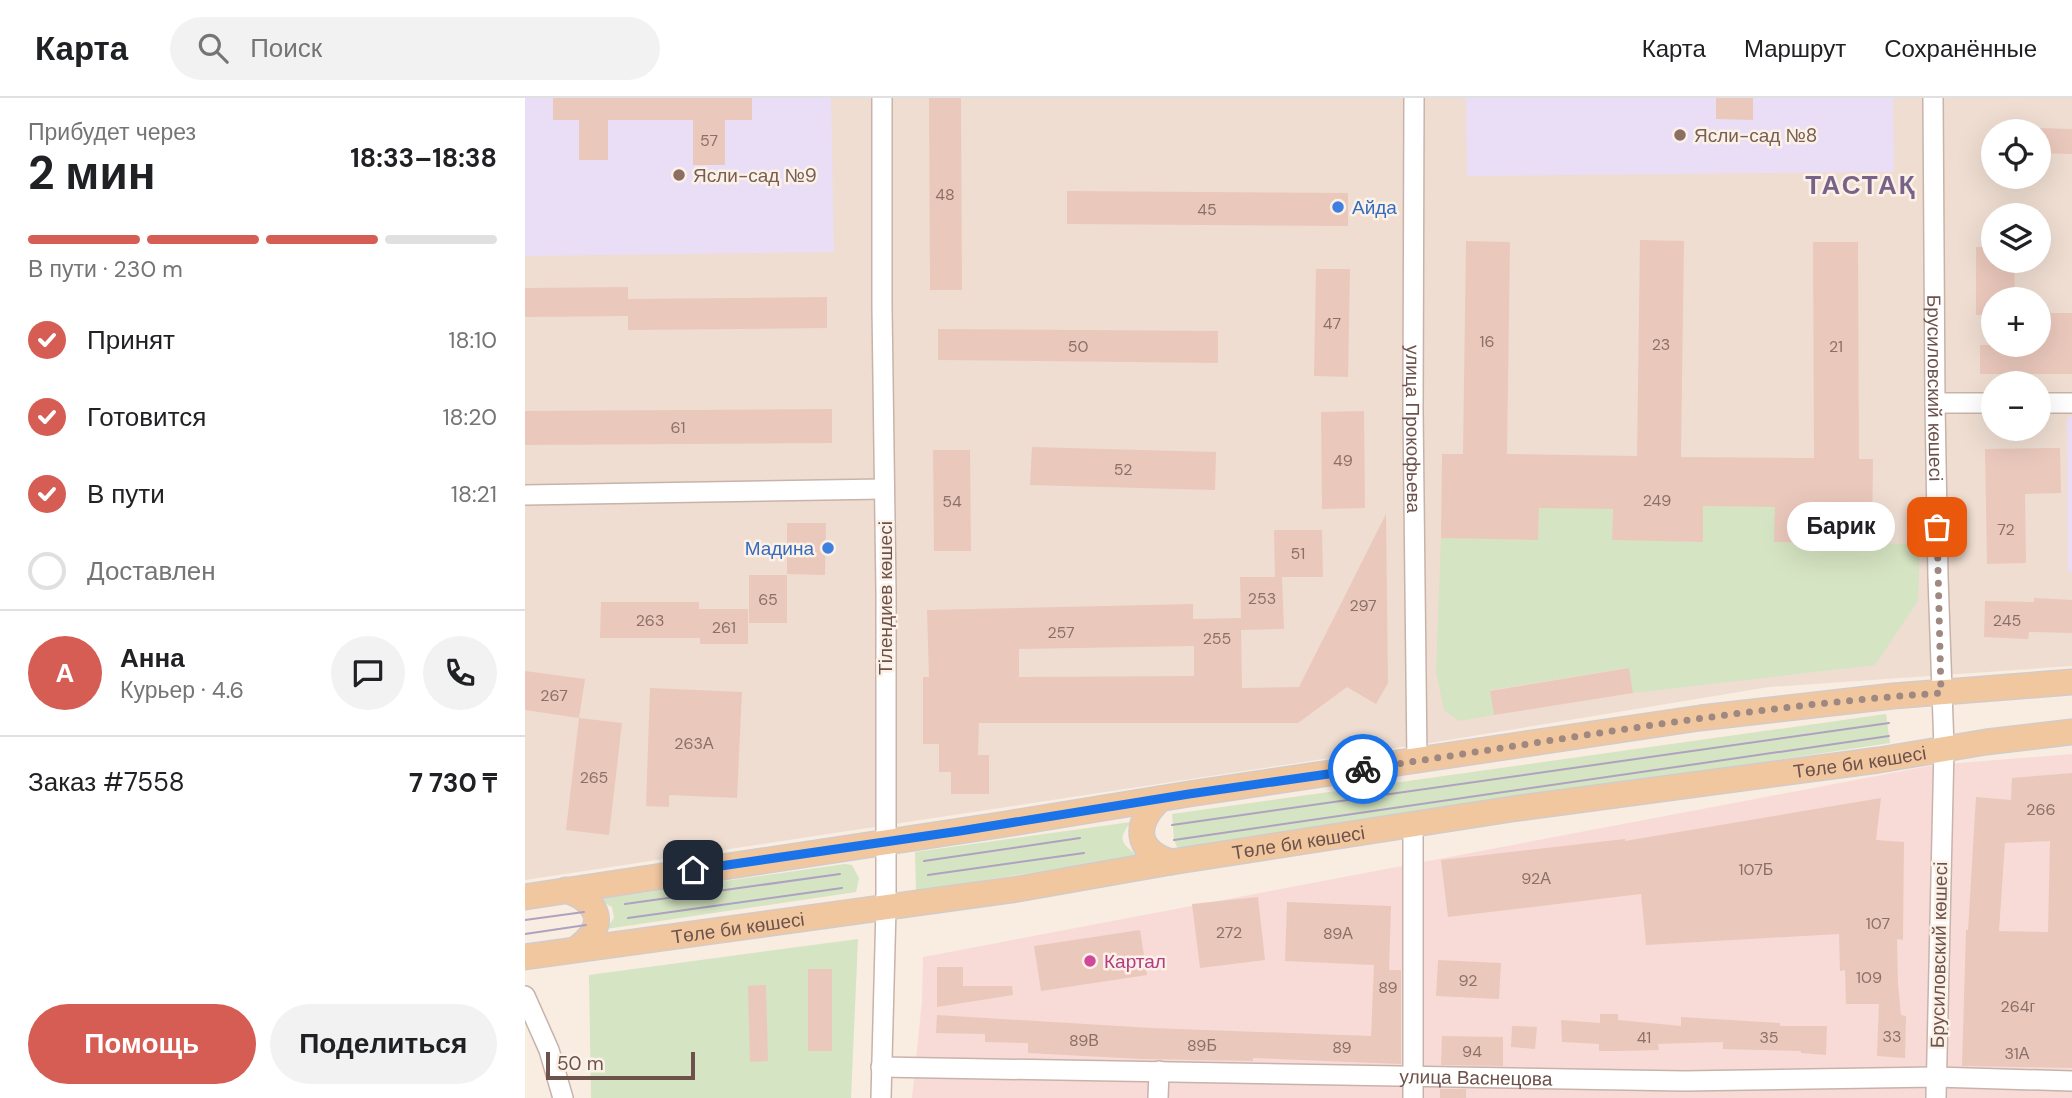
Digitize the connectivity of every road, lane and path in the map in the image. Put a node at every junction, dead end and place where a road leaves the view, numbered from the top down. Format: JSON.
{"nodes":[{"id":1,"x":882,"y":98,"type":"edge"},
{"id":2,"x":1414,"y":98,"type":"edge"},
{"id":3,"x":1933,"y":98,"type":"edge"},
{"id":4,"x":1935,"y":403,"type":"junction"},
{"id":5,"x":1981,"y":403,"type":"edge"},
{"id":6,"x":2051,"y":404,"type":"edge"},
{"id":7,"x":2072,"y":404,"type":"edge"},
{"id":8,"x":884,"y":489,"type":"junction"},
{"id":9,"x":525,"y":495,"type":"edge"},
{"id":10,"x":2072,"y":682,"type":"edge"},
{"id":11,"x":1941,"y":693,"type":"junction"},
{"id":12,"x":2072,"y":732,"type":"edge"},
{"id":13,"x":1944,"y":748,"type":"junction"},
{"id":14,"x":1417,"y":761,"type":"junction"},
{"id":15,"x":1160,"y":799,"type":"junction"},
{"id":16,"x":1413,"y":824,"type":"junction"},
{"id":17,"x":884,"y":843,"type":"junction"},
{"id":18,"x":1171,"y":862,"type":"junction"},
{"id":19,"x":566,"y":890,"type":"junction"},
{"id":20,"x":525,"y":897,"type":"edge"},
{"id":21,"x":885,"y":908,"type":"junction"},
{"id":22,"x":576,"y":949,"type":"junction"},
{"id":23,"x":525,"y":957,"type":"edge"},
{"id":24,"x":525,"y":996,"type":"edge"},
{"id":25,"x":881,"y":1068,"type":"junction"},
{"id":26,"x":1159,"y":1071,"type":"junction"},
{"id":27,"x":1413,"y":1077,"type":"junction"},
{"id":28,"x":1936,"y":1077,"type":"junction"},
{"id":29,"x":2072,"y":1081,"type":"edge"},
{"id":30,"x":563,"y":1098,"type":"edge"},
{"id":31,"x":881,"y":1098,"type":"edge"},
{"id":32,"x":1158,"y":1098,"type":"edge"},
{"id":33,"x":1413,"y":1098,"type":"edge"},
{"id":34,"x":1936,"y":1098,"type":"edge"}],
"edges":[{"from":1,"to":8,"type":"street","name":"Тілендиев көшесі"},
{"from":2,"to":14,"type":"street","name":"улица Прокофьева"},
{"from":3,"to":4,"type":"street","name":"Брусиловский көшесі"},
{"from":4,"to":5,"type":"street"},
{"from":4,"to":11,"type":"street","name":"Брусиловский көшесі"},
{"from":6,"to":7,"type":"street"},
{"from":8,"to":9,"type":"street"},
{"from":8,"to":17,"type":"street","name":"Тілендиев көшесі"},
{"from":10,"to":11,"type":"main road"},
{"from":11,"to":13,"type":"street","name":"Брусиловский көшесі"},
{"from":11,"to":14,"type":"main road"},
{"from":12,"to":13,"type":"main road","name":"Төле би көшесі"},
{"from":13,"to":16,"type":"main road","name":"Төле би көшесі"},
{"from":13,"to":28,"type":"street","name":"Брусиловский көшесі"},
{"from":14,"to":15,"type":"main road"},
{"from":15,"to":17,"type":"main road"},
{"from":15,"to":18,"type":"main road"},
{"from":16,"to":18,"type":"main road","name":"Төле би көшесі"},
{"from":16,"to":27,"type":"street"},
{"from":17,"to":19,"type":"main road"},
{"from":17,"to":21,"type":"street","name":"Тілендиев көшесі"},
{"from":18,"to":21,"type":"main road","name":"Төле би көшесі"},
{"from":19,"to":20,"type":"main road"},
{"from":19,"to":22,"type":"main road"},
{"from":21,"to":22,"type":"main road","name":"Төле би көшесі"},
{"from":21,"to":25,"type":"street","name":"Тілендиев көшесі"},
{"from":22,"to":23,"type":"main road","name":"Төле би көшесі"},
{"from":24,"to":30,"type":"street"},
{"from":25,"to":26,"type":"street","name":"улица Васнецова"},
{"from":25,"to":31,"type":"street","name":"Тілендиев көшесі"},
{"from":26,"to":27,"type":"street","name":"улица Васнецова"},
{"from":26,"to":32,"type":"street"},
{"from":27,"to":28,"type":"street","name":"улица Васнецова"},
{"from":27,"to":33,"type":"street"},
{"from":28,"to":29,"type":"street","name":"улица Васнецова"},
{"from":28,"to":34,"type":"street","name":"Брусиловский көшесі"}]}
